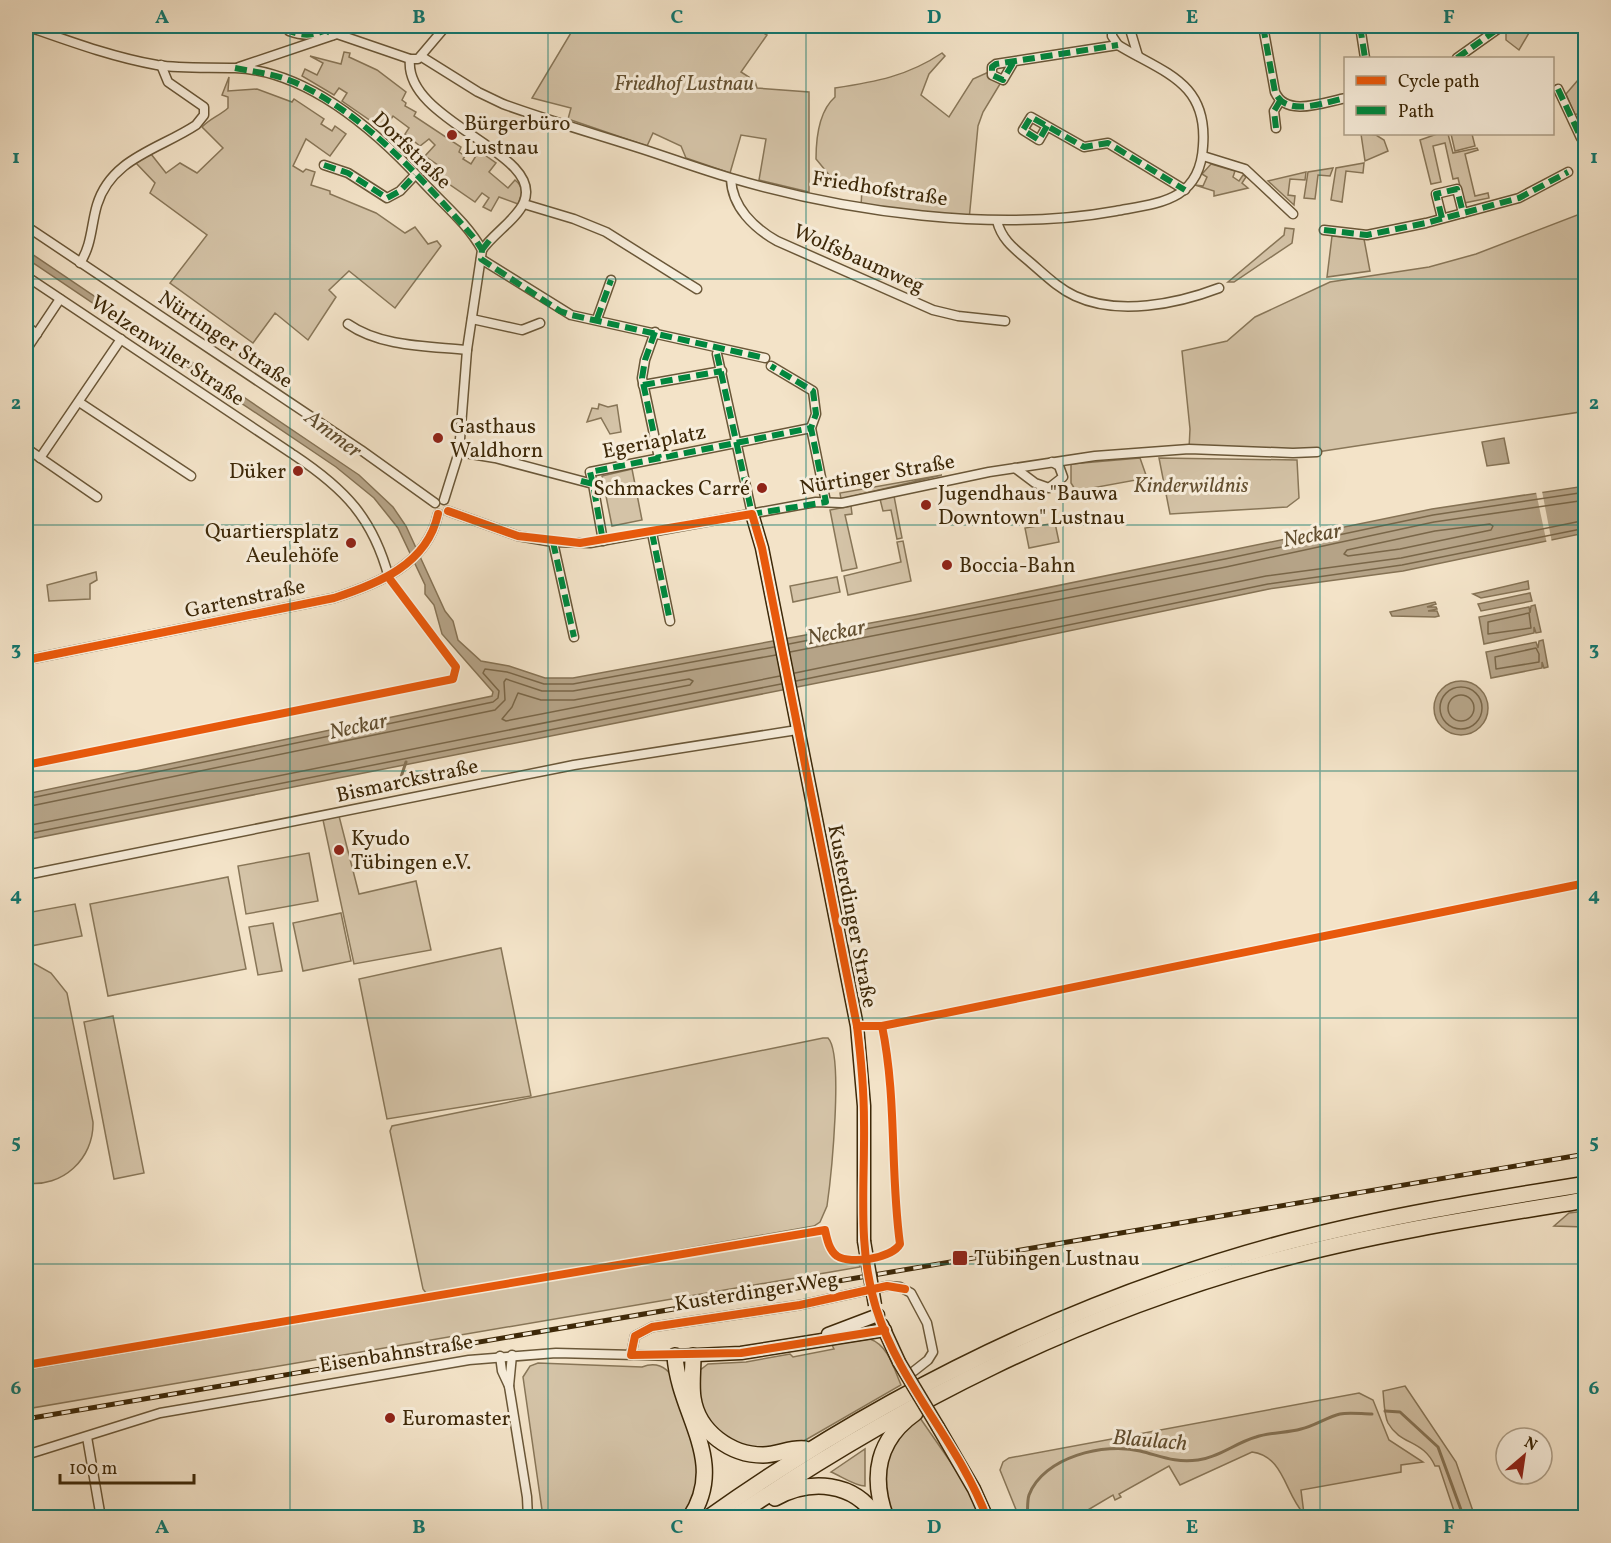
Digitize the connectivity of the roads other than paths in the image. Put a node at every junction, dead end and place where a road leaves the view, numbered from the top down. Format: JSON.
{"nodes":[{"id":1,"x":26,"y":26,"type":"edge"},
{"id":2,"x":288,"y":26,"type":"edge"},
{"id":3,"x":446,"y":26,"type":"edge"},
{"id":4,"x":1112,"y":26,"type":"edge"},
{"id":5,"x":1129,"y":26,"type":"edge"},
{"id":6,"x":1263,"y":26,"type":"edge"},
{"id":7,"x":1360,"y":26,"type":"edge"},
{"id":8,"x":1502,"y":26,"type":"edge"},
{"id":9,"x":333,"y":35,"type":"junction"},
{"id":10,"x":1118,"y":45,"type":"junction"},
{"id":11,"x":1138,"y":56,"type":"junction"},
{"id":12,"x":422,"y":57,"type":"junction"},
{"id":13,"x":1365,"y":57,"type":"edge"},
{"id":14,"x":1458,"y":57,"type":"edge"},
{"id":15,"x":410,"y":59,"type":"junction"},
{"id":16,"x":1013,"y":63,"type":"dead end"},
{"id":17,"x":161,"y":65,"type":"junction"},
{"id":18,"x":235,"y":68,"type":"junction"},
{"id":19,"x":1558,"y":89,"type":"dead end"},
{"id":20,"x":1344,"y":98,"type":"edge"},
{"id":21,"x":1280,"y":101,"type":"junction"},
{"id":22,"x":1047,"y":126,"type":"dead end"},
{"id":23,"x":1276,"y":128,"type":"dead end"},
{"id":24,"x":1581,"y":138,"type":"dead end"},
{"id":25,"x":1203,"y":156,"type":"junction"},
{"id":26,"x":324,"y":165,"type":"dead end"},
{"id":27,"x":1568,"y":172,"type":"dead end"},
{"id":28,"x":415,"y":174,"type":"junction"},
{"id":29,"x":731,"y":178,"type":"junction"},
{"id":30,"x":1185,"y":190,"type":"junction"},
{"id":31,"x":524,"y":204,"type":"junction"},
{"id":32,"x":1463,"y":213,"type":"junction"},
{"id":33,"x":1293,"y":214,"type":"dead end"},
{"id":34,"x":1442,"y":218,"type":"junction"},
{"id":35,"x":997,"y":221,"type":"junction"},
{"id":36,"x":26,"y":226,"type":"edge"},
{"id":37,"x":1324,"y":230,"type":"dead end"},
{"id":38,"x":481,"y":255,"type":"junction"},
{"id":39,"x":80,"y":263,"type":"junction"},
{"id":40,"x":26,"y":276,"type":"edge"},
{"id":41,"x":611,"y":280,"type":"dead end"},
{"id":42,"x":1219,"y":288,"type":"dead end"},
{"id":43,"x":697,"y":289,"type":"dead end"},
{"id":44,"x":60,"y":299,"type":"junction"},
{"id":45,"x":472,"y":319,"type":"junction"},
{"id":46,"x":597,"y":319,"type":"junction"},
{"id":47,"x":1005,"y":321,"type":"dead end"},
{"id":48,"x":540,"y":323,"type":"dead end"},
{"id":49,"x":348,"y":324,"type":"dead end"},
{"id":50,"x":26,"y":326,"type":"edge"},
{"id":51,"x":654,"y":332,"type":"junction"},
{"id":52,"x":37,"y":334,"type":"junction"},
{"id":53,"x":121,"y":339,"type":"junction"},
{"id":54,"x":26,"y":350,"type":"edge"},
{"id":55,"x":467,"y":350,"type":"junction"},
{"id":56,"x":717,"y":354,"type":"dead end"},
{"id":57,"x":765,"y":358,"type":"dead end"},
{"id":58,"x":771,"y":366,"type":"dead end"},
{"id":59,"x":722,"y":370,"type":"junction"},
{"id":60,"x":643,"y":385,"type":"junction"},
{"id":61,"x":79,"y":402,"type":"junction"},
{"id":62,"x":811,"y":428,"type":"junction"},
{"id":63,"x":736,"y":443,"type":"junction"},
{"id":64,"x":26,"y":448,"type":"edge"},
{"id":65,"x":459,"y":452,"type":"junction"},
{"id":66,"x":1317,"y":452,"type":"dead end"},
{"id":67,"x":40,"y":458,"type":"junction"},
{"id":68,"x":658,"y":458,"type":"junction"},
{"id":69,"x":1052,"y":462,"type":"junction"},
{"id":70,"x":1015,"y":468,"type":"junction"},
{"id":71,"x":191,"y":476,"type":"dead end"},
{"id":72,"x":593,"y":484,"type":"junction"},
{"id":73,"x":97,"y":497,"type":"dead end"},
{"id":74,"x":440,"y":502,"type":"junction"},
{"id":75,"x":826,"y":502,"type":"junction"},
{"id":76,"x":448,"y":510,"type":"junction"},
{"id":77,"x":438,"y":514,"type":"junction"},
{"id":78,"x":752,"y":514,"type":"junction"},
{"id":79,"x":652,"y":533,"type":"junction"},
{"id":80,"x":603,"y":541,"type":"junction"},
{"id":81,"x":553,"y":542,"type":"junction"},
{"id":82,"x":388,"y":578,"type":"junction"},
{"id":83,"x":670,"y":621,"type":"dead end"},
{"id":84,"x":574,"y":637,"type":"dead end"},
{"id":85,"x":26,"y":660,"type":"edge"},
{"id":86,"x":797,"y":730,"type":"junction"},
{"id":87,"x":26,"y":875,"type":"edge"},
{"id":88,"x":1586,"y":1184,"type":"edge"},
{"id":89,"x":1586,"y":1200,"type":"edge"},
{"id":90,"x":877,"y":1310,"type":"junction"},
{"id":91,"x":885,"y":1330,"type":"junction"},
{"id":92,"x":781,"y":1348,"type":"junction"},
{"id":93,"x":512,"y":1355,"type":"junction"},
{"id":94,"x":631,"y":1355,"type":"junction"},
{"id":95,"x":500,"y":1356,"type":"junction"},
{"id":96,"x":675,"y":1356,"type":"junction"},
{"id":97,"x":693,"y":1356,"type":"junction"},
{"id":98,"x":914,"y":1371,"type":"dead end"},
{"id":99,"x":509,"y":1386,"type":"junction"},
{"id":100,"x":940,"y":1391,"type":"junction"},
{"id":101,"x":87,"y":1437,"type":"junction"},
{"id":102,"x":809,"y":1450,"type":"junction"},
{"id":103,"x":26,"y":1455,"type":"edge"},
{"id":104,"x":101,"y":1518,"type":"edge"},
{"id":105,"x":528,"y":1518,"type":"edge"},
{"id":106,"x":690,"y":1518,"type":"edge"},
{"id":107,"x":708,"y":1518,"type":"edge"},
{"id":108,"x":733,"y":1518,"type":"edge"},
{"id":109,"x":745,"y":1518,"type":"edge"},
{"id":110,"x":876,"y":1518,"type":"edge"},
{"id":111,"x":885,"y":1518,"type":"edge"},
{"id":112,"x":987,"y":1518,"type":"edge"}],
"edges":[{"from":1,"to":17,"type":"street","name":"Dorfstraße"},
{"from":2,"to":9,"type":"street"},
{"from":3,"to":12,"type":"street"},
{"from":4,"to":10,"type":"street"},
{"from":5,"to":11,"type":"street"},
{"from":6,"to":21,"type":"street"},
{"from":7,"to":13,"type":"street"},
{"from":8,"to":14,"type":"street"},
{"from":9,"to":15,"type":"street"},
{"from":9,"to":18,"type":"street"},
{"from":10,"to":11,"type":"street"},
{"from":10,"to":16,"type":"street"},
{"from":11,"to":25,"type":"street"},
{"from":12,"to":15,"type":"street"},
{"from":12,"to":29,"type":"street","name":"Friedhofstraße"},
{"from":15,"to":31,"type":"street"},
{"from":17,"to":18,"type":"street","name":"Dorfstraße"},
{"from":17,"to":39,"type":"street"},
{"from":18,"to":28,"type":"street","name":"Dorfstraße"},
{"from":19,"to":24,"type":"street"},
{"from":20,"to":21,"type":"street"},
{"from":21,"to":23,"type":"street"},
{"from":22,"to":30,"type":"street"},
{"from":25,"to":30,"type":"street"},
{"from":25,"to":33,"type":"street"},
{"from":26,"to":28,"type":"street"},
{"from":27,"to":32,"type":"street"},
{"from":28,"to":38,"type":"street","name":"Dorfstraße"},
{"from":29,"to":35,"type":"street","name":"Friedhofstraße"},
{"from":29,"to":47,"type":"street","name":"Wolfsbaumweg"},
{"from":30,"to":35,"type":"street","name":"Friedhofstraße"},
{"from":31,"to":38,"type":"street"},
{"from":31,"to":43,"type":"street"},
{"from":32,"to":34,"type":"street"},
{"from":32,"to":34,"type":"street"},
{"from":34,"to":37,"type":"street"},
{"from":35,"to":42,"type":"street"},
{"from":36,"to":39,"type":"street","name":"Nürtinger Straße"},
{"from":38,"to":45,"type":"street"},
{"from":38,"to":46,"type":"street","name":"Dorfstraße"},
{"from":39,"to":74,"type":"street","name":"Nürtinger Straße"},
{"from":40,"to":44,"type":"street","name":"Welzenwiler Straße"},
{"from":41,"to":46,"type":"street"},
{"from":44,"to":52,"type":"street"},
{"from":44,"to":53,"type":"street","name":"Welzenwiler Straße"},
{"from":45,"to":48,"type":"street"},
{"from":45,"to":55,"type":"street"},
{"from":46,"to":51,"type":"street","name":"Dorfstraße"},
{"from":49,"to":55,"type":"street"},
{"from":50,"to":52,"type":"street"},
{"from":51,"to":57,"type":"street","name":"Dorfstraße"},
{"from":51,"to":60,"type":"street"},
{"from":52,"to":54,"type":"street"},
{"from":53,"to":61,"type":"street"},
{"from":53,"to":82,"type":"street","name":"Welzenwiler Straße"},
{"from":55,"to":65,"type":"street"},
{"from":56,"to":59,"type":"street"},
{"from":58,"to":62,"type":"street"},
{"from":59,"to":60,"type":"street"},
{"from":59,"to":63,"type":"street"},
{"from":60,"to":68,"type":"street"},
{"from":61,"to":67,"type":"street"},
{"from":61,"to":71,"type":"street"},
{"from":62,"to":63,"type":"street","name":"Egeriaplatz"},
{"from":62,"to":75,"type":"street"},
{"from":63,"to":68,"type":"street","name":"Egeriaplatz"},
{"from":63,"to":78,"type":"street"},
{"from":64,"to":67,"type":"street"},
{"from":65,"to":72,"type":"street","name":"Egeriaplatz"},
{"from":65,"to":74,"type":"street"},
{"from":66,"to":69,"type":"street","name":"Nürtinger Straße"},
{"from":67,"to":73,"type":"street"},
{"from":68,"to":72,"type":"street","name":"Egeriaplatz"},
{"from":69,"to":70,"type":"street","name":"Nürtinger Straße"},
{"from":69,"to":70,"type":"street"},
{"from":70,"to":75,"type":"street","name":"Nürtinger Straße"},
{"from":72,"to":80,"type":"street","name":"Egeriaplatz"},
{"from":74,"to":76,"type":"street"},
{"from":74,"to":77,"type":"street"},
{"from":75,"to":78,"type":"street","name":"Nürtinger Straße"},
{"from":76,"to":77,"type":"street"},
{"from":76,"to":81,"type":"street","name":"Nürtinger Straße"},
{"from":77,"to":82,"type":"street","name":"Gartenstraße"},
{"from":78,"to":79,"type":"street","name":"Nürtinger Straße"},
{"from":78,"to":86,"type":"street","name":"Kusterdinger Straße"},
{"from":79,"to":80,"type":"street","name":"Nürtinger Straße"},
{"from":79,"to":83,"type":"street"},
{"from":80,"to":81,"type":"street","name":"Nürtinger Straße"},
{"from":81,"to":84,"type":"street"},
{"from":82,"to":85,"type":"street","name":"Gartenstraße"},
{"from":86,"to":87,"type":"street","name":"Bismarckstraße"},
{"from":86,"to":90,"type":"street","name":"Kusterdinger Straße","bridge":true},
{"from":88,"to":102,"type":"highway"},
{"from":89,"to":100,"type":"highway"},
{"from":90,"to":91,"type":"street","name":"Kusterdinger Straße"},
{"from":90,"to":92,"type":"street","name":"Eisenbahnstraße"},
{"from":91,"to":92,"type":"street","name":"Eisenbahnstraße"},
{"from":91,"to":112,"type":"street","name":"Kusterdinger Straße","bridge":true},
{"from":92,"to":97,"type":"street","name":"Eisenbahnstraße"},
{"from":93,"to":94,"type":"street","name":"Eisenbahnstraße"},
{"from":93,"to":95,"type":"street","name":"Eisenbahnstraße"},
{"from":93,"to":99,"type":"street"},
{"from":94,"to":96,"type":"street","name":"Eisenbahnstraße"},
{"from":94,"to":98,"type":"street","name":"Kusterdinger Weg"},
{"from":95,"to":99,"type":"street"},
{"from":95,"to":101,"type":"street","name":"Eisenbahnstraße"},
{"from":96,"to":97,"type":"street","name":"Eisenbahnstraße"},
{"from":96,"to":106,"type":"highway"},
{"from":97,"to":102,"type":"highway"},
{"from":99,"to":105,"type":"street"},
{"from":100,"to":108,"type":"highway"},
{"from":100,"to":111,"type":"highway"},
{"from":101,"to":103,"type":"street","name":"Eisenbahnstraße"},
{"from":101,"to":104,"type":"street"},
{"from":102,"to":107,"type":"highway"},
{"from":109,"to":110,"type":"highway"}]}
